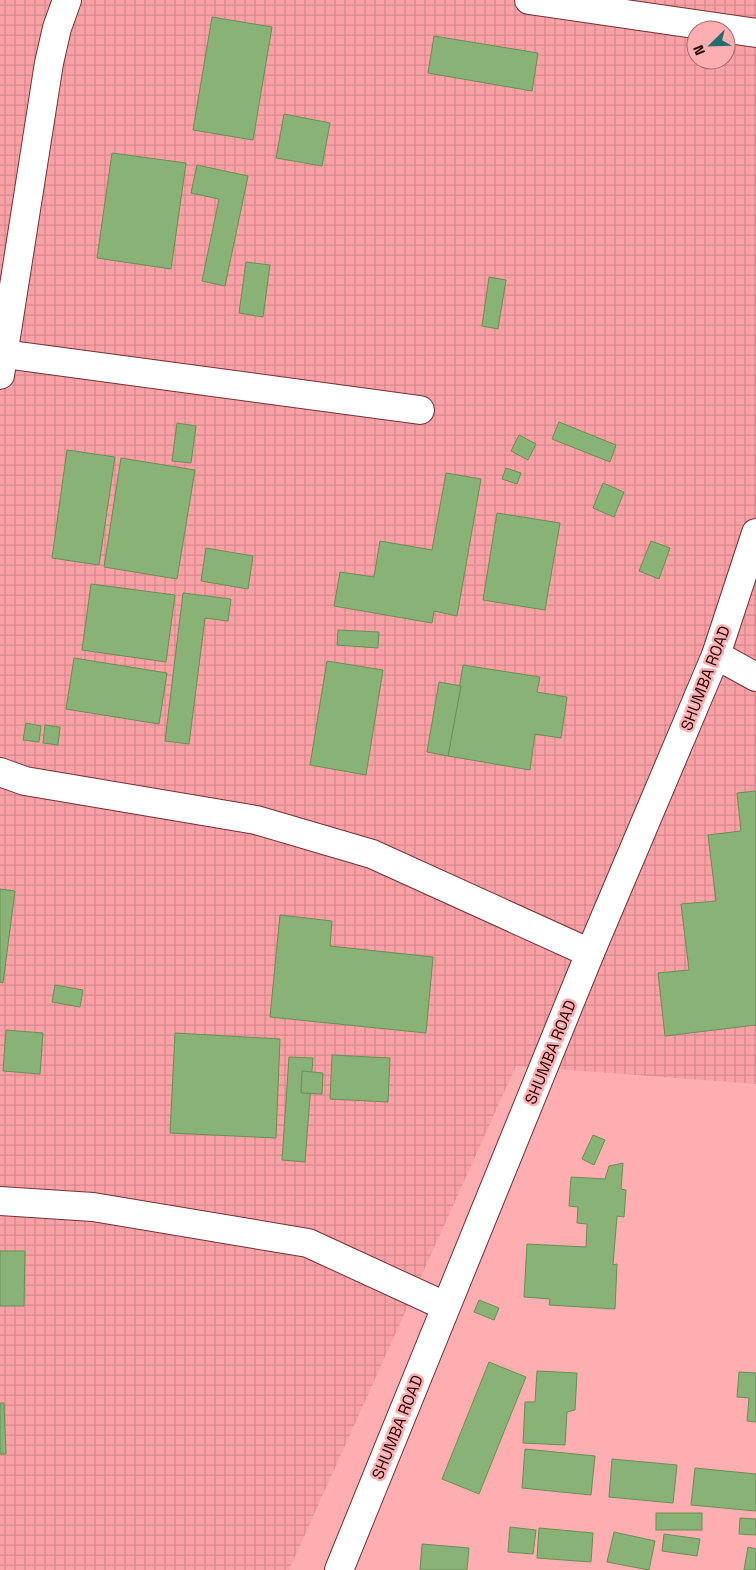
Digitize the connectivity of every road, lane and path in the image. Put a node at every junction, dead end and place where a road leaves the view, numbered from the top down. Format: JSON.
{"nodes":[{"id":1,"x":67,"y":0,"type":"edge"},
{"id":2,"x":529,"y":0,"type":"edge"},
{"id":3,"x":756,"y":33,"type":"edge"},
{"id":4,"x":2,"y":364,"type":"edge"},
{"id":5,"x":420,"y":410,"type":"dead end"},
{"id":6,"x":756,"y":533,"type":"edge"},
{"id":7,"x":716,"y":656,"type":"junction"},
{"id":8,"x":756,"y":677,"type":"edge"},
{"id":9,"x":0,"y":772,"type":"edge"},
{"id":10,"x":590,"y":953,"type":"junction"},
{"id":11,"x":0,"y":1201,"type":"edge"},
{"id":12,"x":445,"y":1306,"type":"junction"},
{"id":13,"x":340,"y":1570,"type":"edge"}],
"edges":[{"from":1,"to":4,"type":"street"},
{"from":2,"to":3,"type":"street"},
{"from":4,"to":5,"type":"street"},
{"from":6,"to":7,"type":"street","name":"SHUMBA ROAD"},
{"from":7,"to":8,"type":"street"},
{"from":7,"to":10,"type":"street","name":"SHUMBA ROAD"},
{"from":9,"to":10,"type":"street"},
{"from":10,"to":12,"type":"street","name":"SHUMBA ROAD"},
{"from":11,"to":12,"type":"street"},
{"from":12,"to":13,"type":"street","name":"SHUMBA ROAD"}]}
